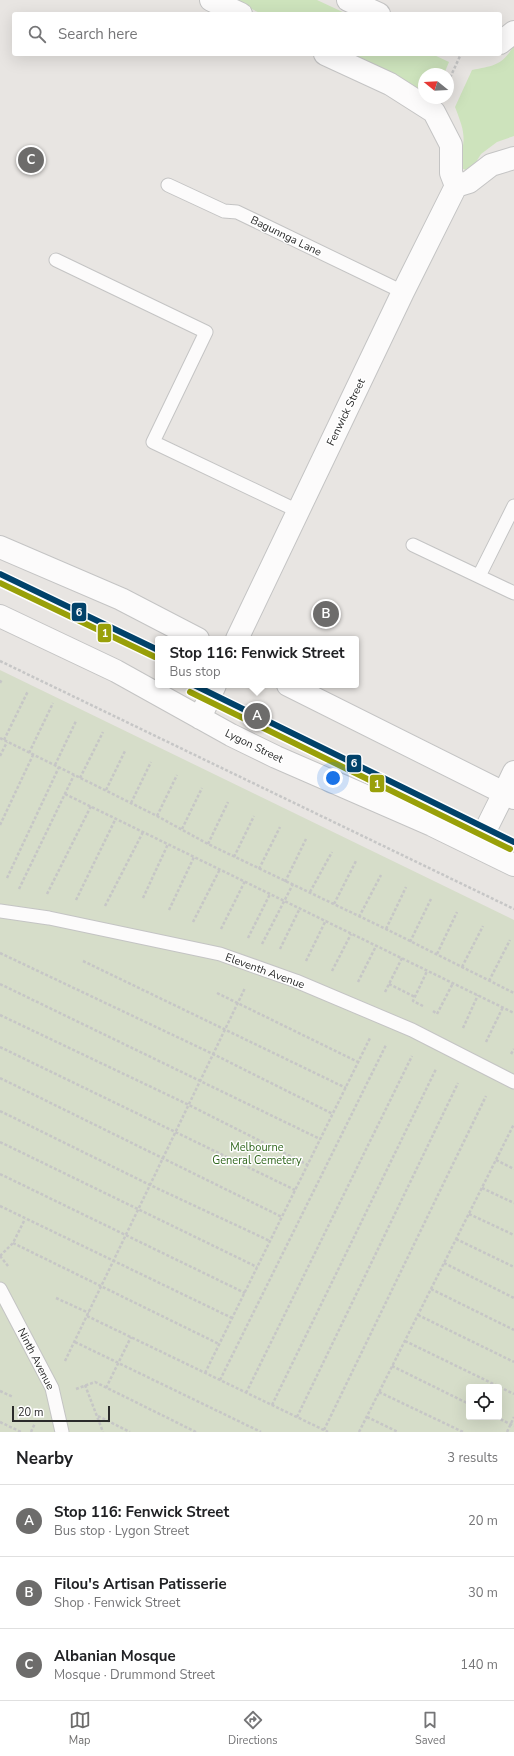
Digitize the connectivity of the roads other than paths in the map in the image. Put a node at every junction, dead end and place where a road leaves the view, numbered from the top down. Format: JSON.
{"nodes":[{"id":1,"x":212,"y":0,"type":"edge"},
{"id":2,"x":348,"y":0,"type":"edge"},
{"id":3,"x":237,"y":12,"type":"edge"},
{"id":4,"x":375,"y":12,"type":"edge"},
{"id":5,"x":514,"y":32,"type":"edge"},
{"id":6,"x":502,"y":41,"type":"edge"},
{"id":7,"x":330,"y":56,"type":"edge"},
{"id":8,"x":514,"y":158,"type":"edge"},
{"id":9,"x":168,"y":185,"type":"dead end"},
{"id":10,"x":456,"y":186,"type":"junction"},
{"id":11,"x":56,"y":260,"type":"dead end"},
{"id":12,"x":403,"y":292,"type":"junction"},
{"id":13,"x":514,"y":506,"type":"edge"},
{"id":14,"x":298,"y":511,"type":"junction"},
{"id":15,"x":413,"y":545,"type":"dead end"},
{"id":16,"x":0,"y":548,"type":"edge"},
{"id":17,"x":479,"y":576,"type":"junction"},
{"id":18,"x":514,"y":593,"type":"edge"},
{"id":19,"x":0,"y":616,"type":"edge"},
{"id":20,"x":192,"y":636,"type":"edge"},
{"id":21,"x":238,"y":636,"type":"edge"},
{"id":22,"x":214,"y":688,"type":"edge"},
{"id":23,"x":294,"y":688,"type":"edge"},
{"id":24,"x":200,"y":718,"type":"junction"},
{"id":25,"x":514,"y":772,"type":"edge"},
{"id":26,"x":509,"y":795,"type":"edge"},
{"id":27,"x":477,"y":847,"type":"junction"},
{"id":28,"x":514,"y":865,"type":"edge"},
{"id":29,"x":4,"y":911,"type":"edge"},
{"id":30,"x":514,"y":1082,"type":"edge"},
{"id":31,"x":0,"y":1289,"type":"edge"},
{"id":32,"x":62,"y":1432,"type":"edge"}],
"edges":[{"from":1,"to":3,"type":"street"},
{"from":2,"to":4,"type":"street"},
{"from":5,"to":6,"type":"street"},
{"from":7,"to":10,"type":"street"},
{"from":8,"to":10,"type":"street"},
{"from":9,"to":12,"type":"lane","name":"Bagunnga Lane"},
{"from":10,"to":12,"type":"street","name":"Fenwick Street"},
{"from":11,"to":14,"type":"lane"},
{"from":12,"to":14,"type":"street","name":"Fenwick Street"},
{"from":13,"to":17,"type":"lane"},
{"from":14,"to":21,"type":"street","name":"Fenwick Street"},
{"from":15,"to":17,"type":"lane"},
{"from":16,"to":20,"type":"street"},
{"from":17,"to":18,"type":"lane"},
{"from":19,"to":24,"type":"street","name":"Lygon Street"},
{"from":22,"to":24,"type":"street"},
{"from":23,"to":26,"type":"street"},
{"from":24,"to":27,"type":"street","name":"Lygon Street"},
{"from":25,"to":26,"type":"street"},
{"from":26,"to":27,"type":"street"},
{"from":27,"to":28,"type":"street","name":"Lygon Street"},
{"from":29,"to":30,"type":"lane","name":"Eleventh Avenue"},
{"from":31,"to":32,"type":"lane","name":"Ninth Avenue"}]}
